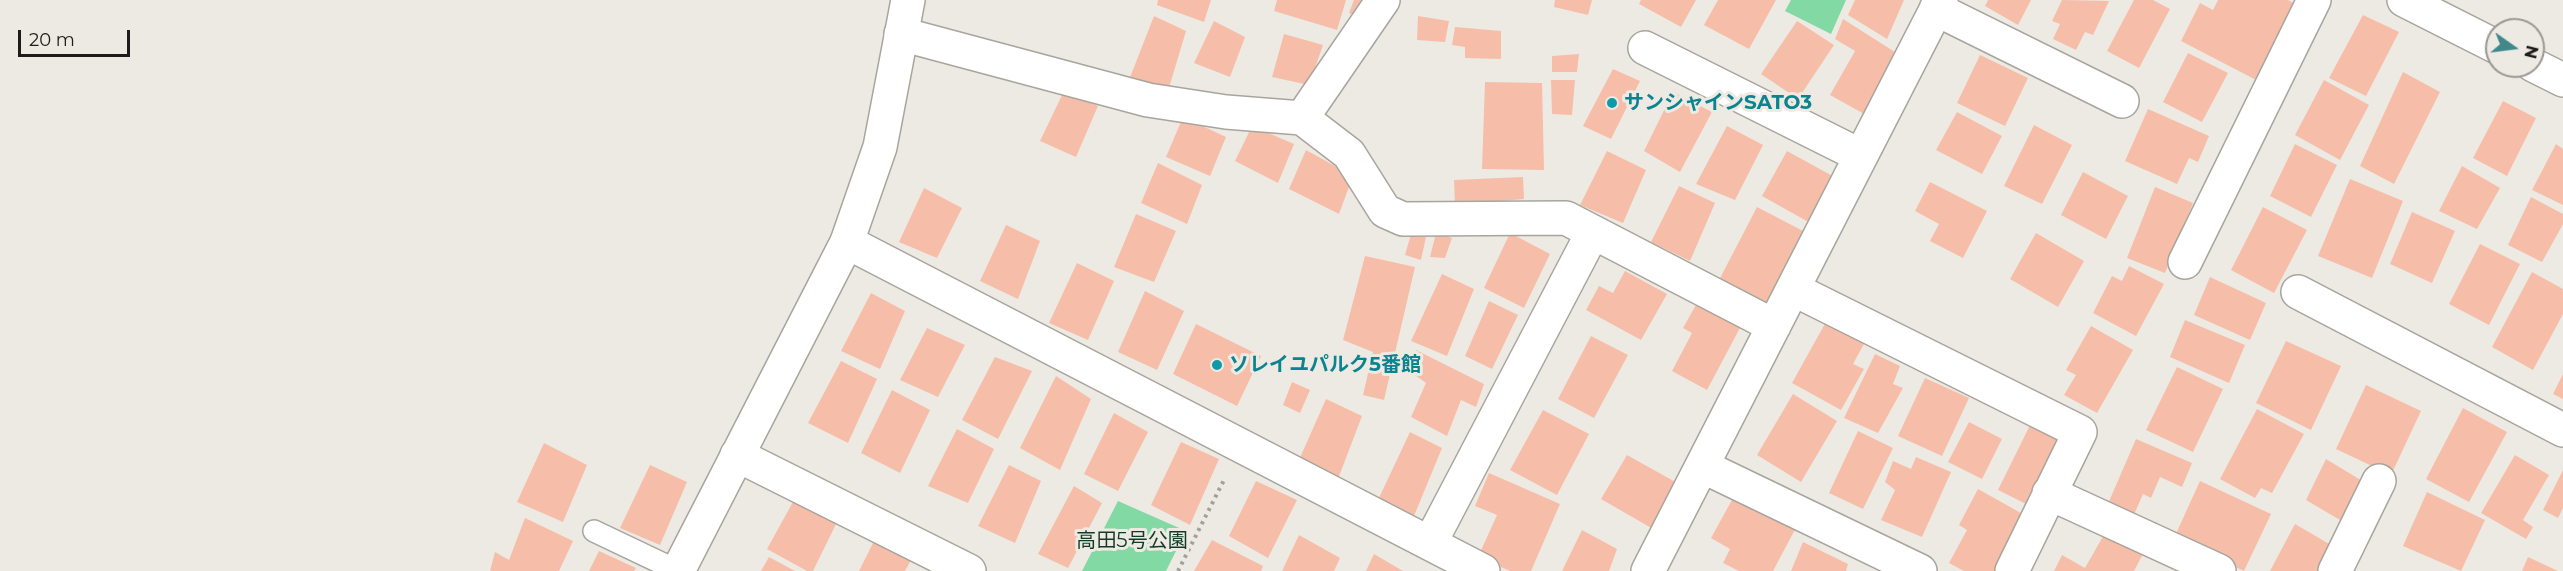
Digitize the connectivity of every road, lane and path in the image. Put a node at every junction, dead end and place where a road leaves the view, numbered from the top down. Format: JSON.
{"nodes":[{"id":1,"x":908,"y":0,"type":"edge"},
{"id":2,"x":1383,"y":0,"type":"edge"},
{"id":3,"x":2314,"y":0,"type":"edge"},
{"id":4,"x":2404,"y":0,"type":"edge"},
{"id":5,"x":1938,"y":4,"type":"edge"},
{"id":6,"x":901,"y":34,"type":"junction"},
{"id":7,"x":2485,"y":41,"type":"edge"},
{"id":8,"x":1645,"y":48,"type":"dead end"},
{"id":9,"x":2545,"y":71,"type":"edge"},
{"id":10,"x":2563,"y":80,"type":"edge"},
{"id":11,"x":2122,"y":101,"type":"dead end"},
{"id":12,"x":1302,"y":118,"type":"junction"},
{"id":13,"x":1861,"y":156,"type":"junction"},
{"id":14,"x":1593,"y":232,"type":"junction"},
{"id":15,"x":847,"y":242,"type":"junction"},
{"id":16,"x":2185,"y":262,"type":"dead end"},
{"id":17,"x":1793,"y":289,"type":"junction"},
{"id":18,"x":2298,"y":292,"type":"dead end"},
{"id":19,"x":1774,"y":326,"type":"junction"},
{"id":20,"x":2563,"y":430,"type":"edge"},
{"id":21,"x":1241,"y":446,"type":"junction"},
{"id":22,"x":737,"y":455,"type":"junction"},
{"id":23,"x":1702,"y":466,"type":"junction"},
{"id":24,"x":2379,"y":481,"type":"dead end"},
{"id":25,"x":2049,"y":493,"type":"junction"},
{"id":26,"x":594,"y":531,"type":"dead end"},
{"id":27,"x":1430,"y":543,"type":"junction"},
{"id":28,"x":678,"y":571,"type":"edge"},
{"id":29,"x":969,"y":571,"type":"edge"},
{"id":30,"x":1178,"y":571,"type":"edge"},
{"id":31,"x":1483,"y":571,"type":"edge"},
{"id":32,"x":1648,"y":571,"type":"edge"},
{"id":33,"x":1920,"y":571,"type":"edge"},
{"id":34,"x":2012,"y":571,"type":"edge"},
{"id":35,"x":2219,"y":571,"type":"edge"},
{"id":36,"x":2335,"y":571,"type":"edge"}],
"edges":[{"from":1,"to":6,"type":"street"},
{"from":2,"to":12,"type":"street"},
{"from":3,"to":16,"type":"street"},
{"from":4,"to":7,"type":"street"},
{"from":5,"to":11,"type":"street"},
{"from":5,"to":13,"type":"street"},
{"from":6,"to":12,"type":"street"},
{"from":6,"to":15,"type":"street"},
{"from":8,"to":13,"type":"street"},
{"from":9,"to":10,"type":"street"},
{"from":12,"to":14,"type":"street"},
{"from":13,"to":17,"type":"street"},
{"from":14,"to":19,"type":"street"},
{"from":14,"to":27,"type":"street"},
{"from":15,"to":21,"type":"street"},
{"from":15,"to":22,"type":"street"},
{"from":17,"to":19,"type":"street"},
{"from":17,"to":25,"type":"street"},
{"from":18,"to":20,"type":"street"},
{"from":19,"to":23,"type":"street"},
{"from":21,"to":27,"type":"street"},
{"from":21,"to":30,"type":"path"},
{"from":22,"to":28,"type":"street"},
{"from":22,"to":29,"type":"street"},
{"from":23,"to":32,"type":"street"},
{"from":23,"to":33,"type":"street"},
{"from":24,"to":36,"type":"street"},
{"from":25,"to":34,"type":"street"},
{"from":25,"to":35,"type":"street"},
{"from":26,"to":28,"type":"lane"},
{"from":27,"to":31,"type":"street"}]}
